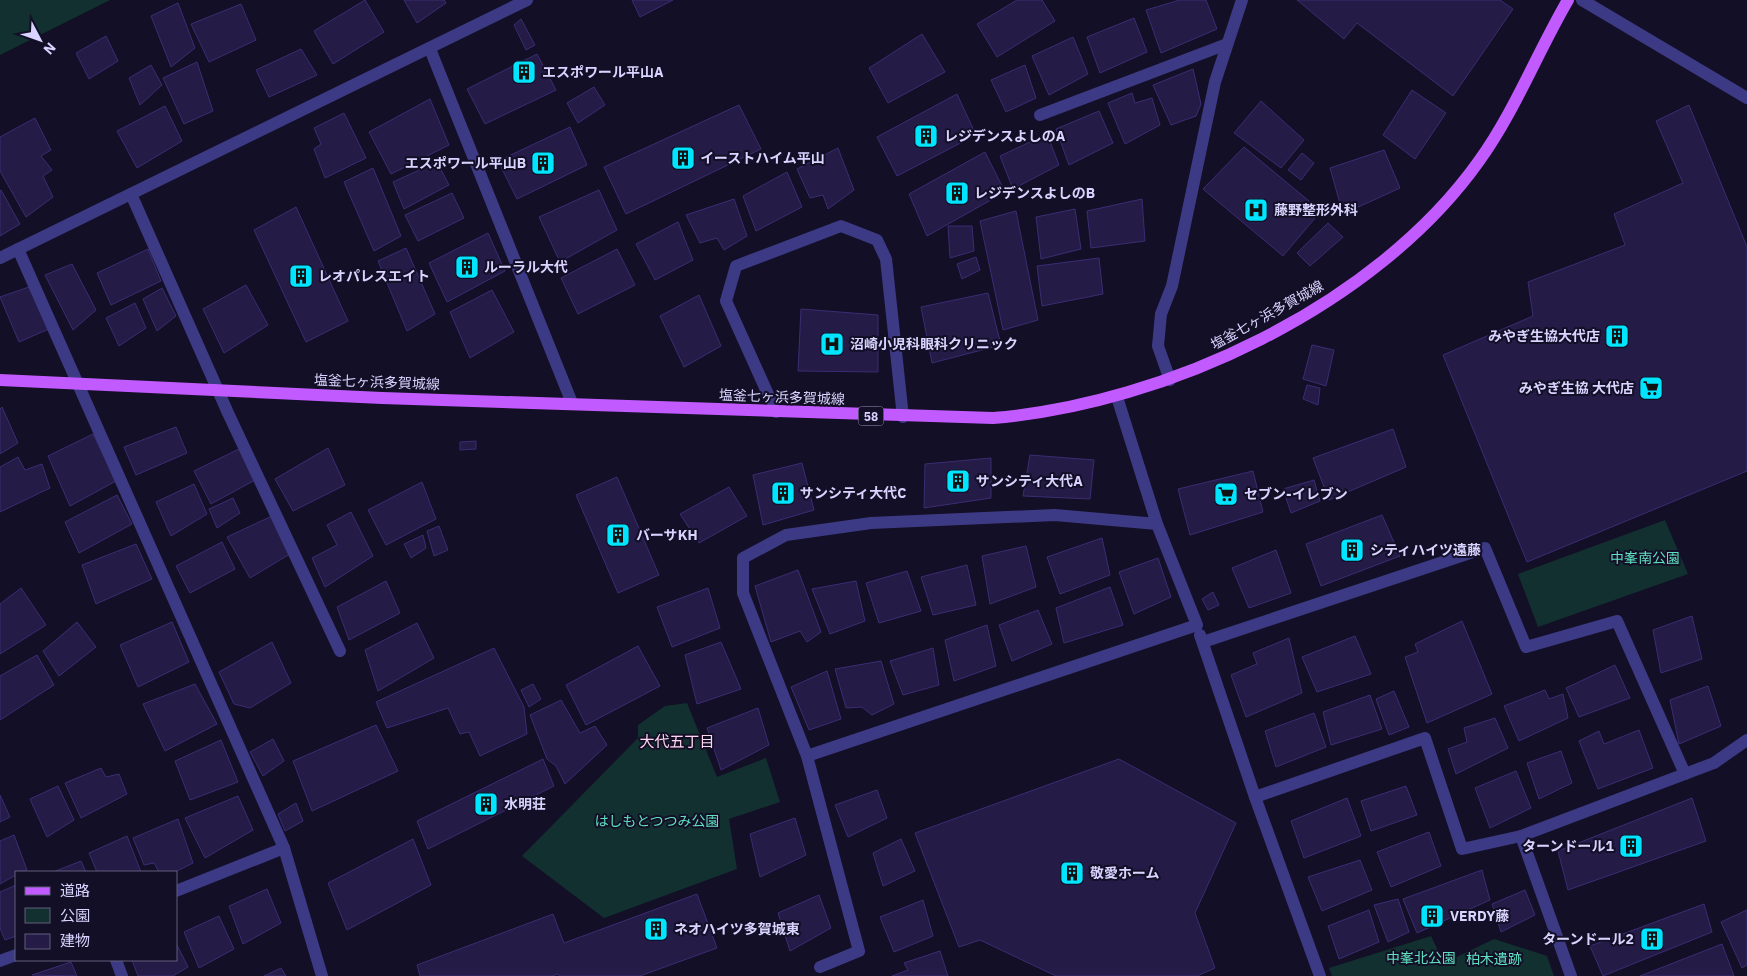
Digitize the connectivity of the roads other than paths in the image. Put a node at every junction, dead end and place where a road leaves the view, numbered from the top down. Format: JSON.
{"nodes":[{"id":1,"x":527,"y":0,"type":"edge"},
{"id":2,"x":1242,"y":0,"type":"edge"},
{"id":3,"x":1568,"y":0,"type":"edge"},
{"id":4,"x":1582,"y":0,"type":"edge"},
{"id":5,"x":1227,"y":44,"type":"junction"},
{"id":6,"x":430,"y":49,"type":"junction"},
{"id":7,"x":1747,"y":98,"type":"edge"},
{"id":8,"x":1040,"y":115,"type":"dead end"},
{"id":9,"x":131,"y":194,"type":"junction"},
{"id":10,"x":18,"y":249,"type":"junction"},
{"id":11,"x":0,"y":258,"type":"edge"},
{"id":12,"x":0,"y":380,"type":"edge"},
{"id":13,"x":1170,"y":380,"type":"junction"},
{"id":14,"x":77,"y":382,"type":"junction"},
{"id":15,"x":220,"y":391,"type":"junction"},
{"id":16,"x":1117,"y":397,"type":"junction"},
{"id":17,"x":572,"y":403,"type":"junction"},
{"id":18,"x":776,"y":412,"type":"junction"},
{"id":19,"x":903,"y":417,"type":"junction"},
{"id":20,"x":1157,"y":524,"type":"junction"},
{"id":21,"x":1197,"y":626,"type":"junction"},
{"id":22,"x":1203,"y":642,"type":"junction"},
{"id":23,"x":340,"y":651,"type":"dead end"},
{"id":24,"x":1747,"y":740,"type":"edge"},
{"id":25,"x":806,"y":756,"type":"junction"},
{"id":26,"x":1685,"y":774,"type":"junction"},
{"id":27,"x":1255,"y":796,"type":"junction"},
{"id":28,"x":1521,"y":836,"type":"junction"},
{"id":29,"x":284,"y":848,"type":"junction"},
{"id":30,"x":178,"y":890,"type":"edge"},
{"id":31,"x":15,"y":955,"type":"edge"},
{"id":32,"x":0,"y":961,"type":"edge"},
{"id":33,"x":116,"y":961,"type":"edge"},
{"id":34,"x":820,"y":967,"type":"dead end"},
{"id":35,"x":122,"y":976,"type":"edge"},
{"id":36,"x":322,"y":976,"type":"edge"},
{"id":37,"x":1320,"y":976,"type":"edge"},
{"id":38,"x":1571,"y":976,"type":"edge"}],
"edges":[{"from":1,"to":6,"type":"street"},
{"from":2,"to":5,"type":"street"},
{"from":3,"to":13,"type":"main road","name":"塩釜七ヶ浜多賀城線","number":"58"},
{"from":4,"to":7,"type":"street"},
{"from":5,"to":8,"type":"street"},
{"from":5,"to":13,"type":"street"},
{"from":6,"to":9,"type":"street"},
{"from":6,"to":17,"type":"street"},
{"from":9,"to":10,"type":"street"},
{"from":9,"to":15,"type":"street"},
{"from":10,"to":11,"type":"street"},
{"from":10,"to":14,"type":"street"},
{"from":12,"to":14,"type":"main road","name":"塩釜七ヶ浜多賀城線","number":"58"},
{"from":13,"to":16,"type":"main road","name":"塩釜七ヶ浜多賀城線","number":"58"},
{"from":14,"to":15,"type":"main road","name":"塩釜七ヶ浜多賀城線","number":"58"},
{"from":14,"to":29,"type":"street"},
{"from":15,"to":17,"type":"main road","name":"塩釜七ヶ浜多賀城線","number":"58"},
{"from":15,"to":23,"type":"street"},
{"from":16,"to":19,"type":"main road","name":"塩釜七ヶ浜多賀城線","number":"58"},
{"from":16,"to":20,"type":"street"},
{"from":17,"to":18,"type":"main road","name":"塩釜七ヶ浜多賀城線","number":"58"},
{"from":18,"to":19,"type":"main road","name":"塩釜七ヶ浜多賀城線","number":"58"},
{"from":18,"to":19,"type":"street"},
{"from":20,"to":21,"type":"street"},
{"from":20,"to":25,"type":"street"},
{"from":21,"to":22,"type":"street"},
{"from":21,"to":25,"type":"street"},
{"from":22,"to":26,"type":"street"},
{"from":22,"to":27,"type":"street"},
{"from":24,"to":26,"type":"street"},
{"from":25,"to":34,"type":"street"},
{"from":26,"to":28,"type":"street"},
{"from":27,"to":28,"type":"street"},
{"from":27,"to":37,"type":"street"},
{"from":28,"to":38,"type":"street"},
{"from":29,"to":30,"type":"street"},
{"from":29,"to":36,"type":"street"},
{"from":31,"to":32,"type":"street"},
{"from":33,"to":35,"type":"street"}]}
